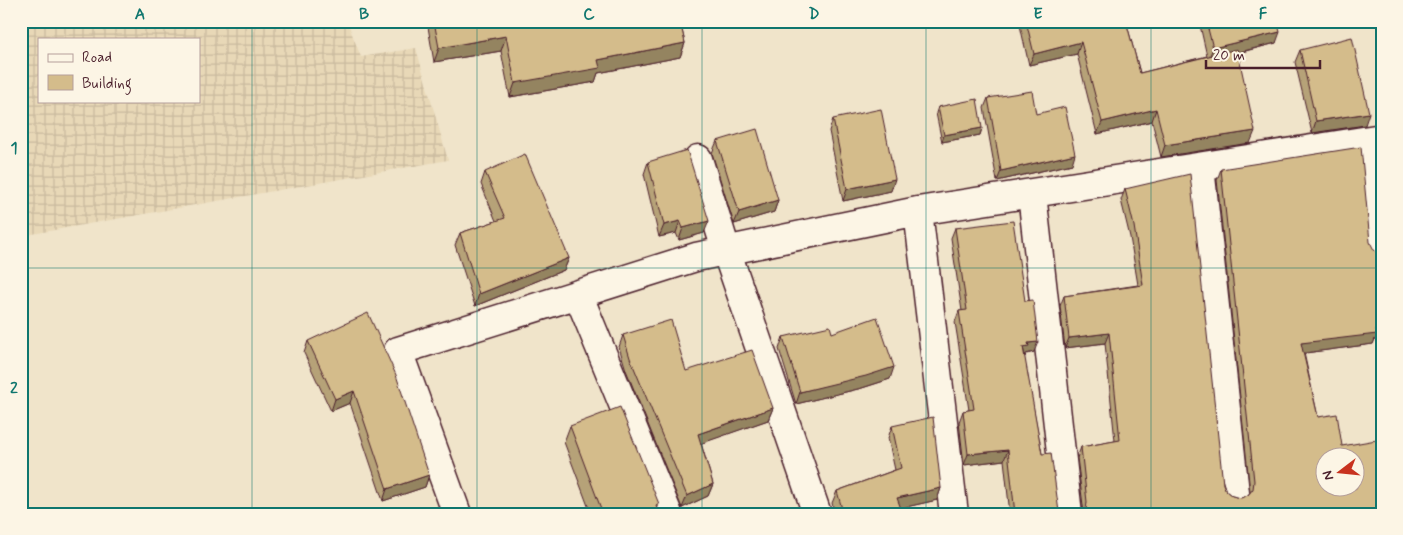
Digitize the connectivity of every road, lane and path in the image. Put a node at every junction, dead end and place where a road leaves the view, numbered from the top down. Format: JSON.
{"nodes":[{"id":1,"x":1376,"y":139,"type":"edge"},
{"id":2,"x":698,"y":159,"type":"dead end"},
{"id":3,"x":1200,"y":167,"type":"junction"},
{"id":4,"x":1032,"y":194,"type":"junction"},
{"id":5,"x":918,"y":211,"type":"junction"},
{"id":6,"x":726,"y":250,"type":"junction"},
{"id":7,"x":1382,"y":251,"type":"edge"},
{"id":8,"x":578,"y":294,"type":"junction"},
{"id":9,"x":1235,"y":493,"type":"dead end"},
{"id":10,"x":457,"y":514,"type":"edge"},
{"id":11,"x":668,"y":514,"type":"edge"},
{"id":12,"x":817,"y":514,"type":"edge"},
{"id":13,"x":954,"y":514,"type":"edge"},
{"id":14,"x":1068,"y":514,"type":"edge"}],
"edges":[{"from":1,"to":3,"type":"street"},
{"from":1,"to":7,"type":"street"},
{"from":2,"to":6,"type":"street"},
{"from":3,"to":4,"type":"street"},
{"from":3,"to":9,"type":"street"},
{"from":4,"to":5,"type":"street"},
{"from":4,"to":14,"type":"street"},
{"from":5,"to":6,"type":"street"},
{"from":5,"to":13,"type":"street"},
{"from":6,"to":8,"type":"street"},
{"from":6,"to":12,"type":"street"},
{"from":8,"to":10,"type":"street"},
{"from":8,"to":11,"type":"street"}]}
